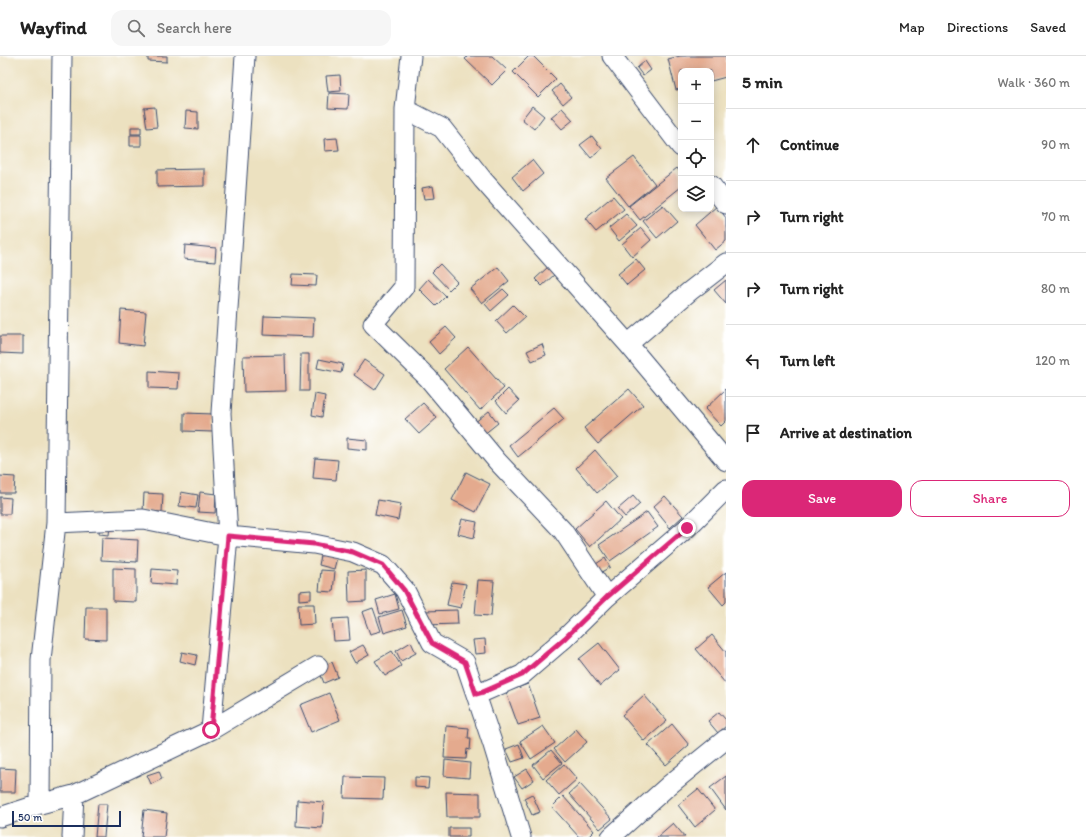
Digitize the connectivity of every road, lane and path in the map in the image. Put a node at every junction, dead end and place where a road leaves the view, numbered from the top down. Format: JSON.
{"nodes":[{"id":1,"x":62,"y":56,"type":"edge"},
{"id":2,"x":246,"y":56,"type":"edge"},
{"id":3,"x":411,"y":56,"type":"edge"},
{"id":4,"x":612,"y":56,"type":"edge"},
{"id":5,"x":405,"y":109,"type":"junction"},
{"id":6,"x":678,"y":143,"type":"edge"},
{"id":7,"x":714,"y":189,"type":"edge"},
{"id":8,"x":726,"y":204,"type":"edge"},
{"id":9,"x":726,"y":263,"type":"edge"},
{"id":10,"x":628,"y":344,"type":"junction"},
{"id":11,"x":726,"y":461,"type":"edge"},
{"id":12,"x":726,"y":489,"type":"edge"},
{"id":13,"x":56,"y":523,"type":"junction"},
{"id":14,"x":228,"y":536,"type":"junction"},
{"id":15,"x":607,"y":597,"type":"junction"},
{"id":16,"x":318,"y":666,"type":"dead end"},
{"id":17,"x":476,"y":694,"type":"junction"},
{"id":18,"x":211,"y":730,"type":"junction"},
{"id":19,"x":726,"y":739,"type":"edge"},
{"id":20,"x":74,"y":795,"type":"junction"},
{"id":21,"x":40,"y":804,"type":"junction"},
{"id":22,"x":0,"y":817,"type":"edge"},
{"id":23,"x":72,"y":837,"type":"edge"},
{"id":24,"x":521,"y":837,"type":"edge"},
{"id":25,"x":610,"y":837,"type":"edge"}],
"edges":[{"from":1,"to":13,"type":"street"},
{"from":2,"to":14,"type":"street"},
{"from":3,"to":5,"type":"street"},
{"from":4,"to":6,"type":"street"},
{"from":5,"to":10,"type":"street"},
{"from":5,"to":15,"type":"street"},
{"from":7,"to":8,"type":"street"},
{"from":9,"to":10,"type":"street"},
{"from":10,"to":11,"type":"street"},
{"from":12,"to":15,"type":"street"},
{"from":13,"to":14,"type":"street"},
{"from":13,"to":21,"type":"street"},
{"from":14,"to":17,"type":"street"},
{"from":14,"to":18,"type":"street"},
{"from":15,"to":17,"type":"street"},
{"from":16,"to":18,"type":"street"},
{"from":17,"to":24,"type":"street"},
{"from":18,"to":20,"type":"street"},
{"from":19,"to":25,"type":"street"},
{"from":20,"to":21,"type":"street"},
{"from":20,"to":23,"type":"street"},
{"from":21,"to":22,"type":"street"}]}
